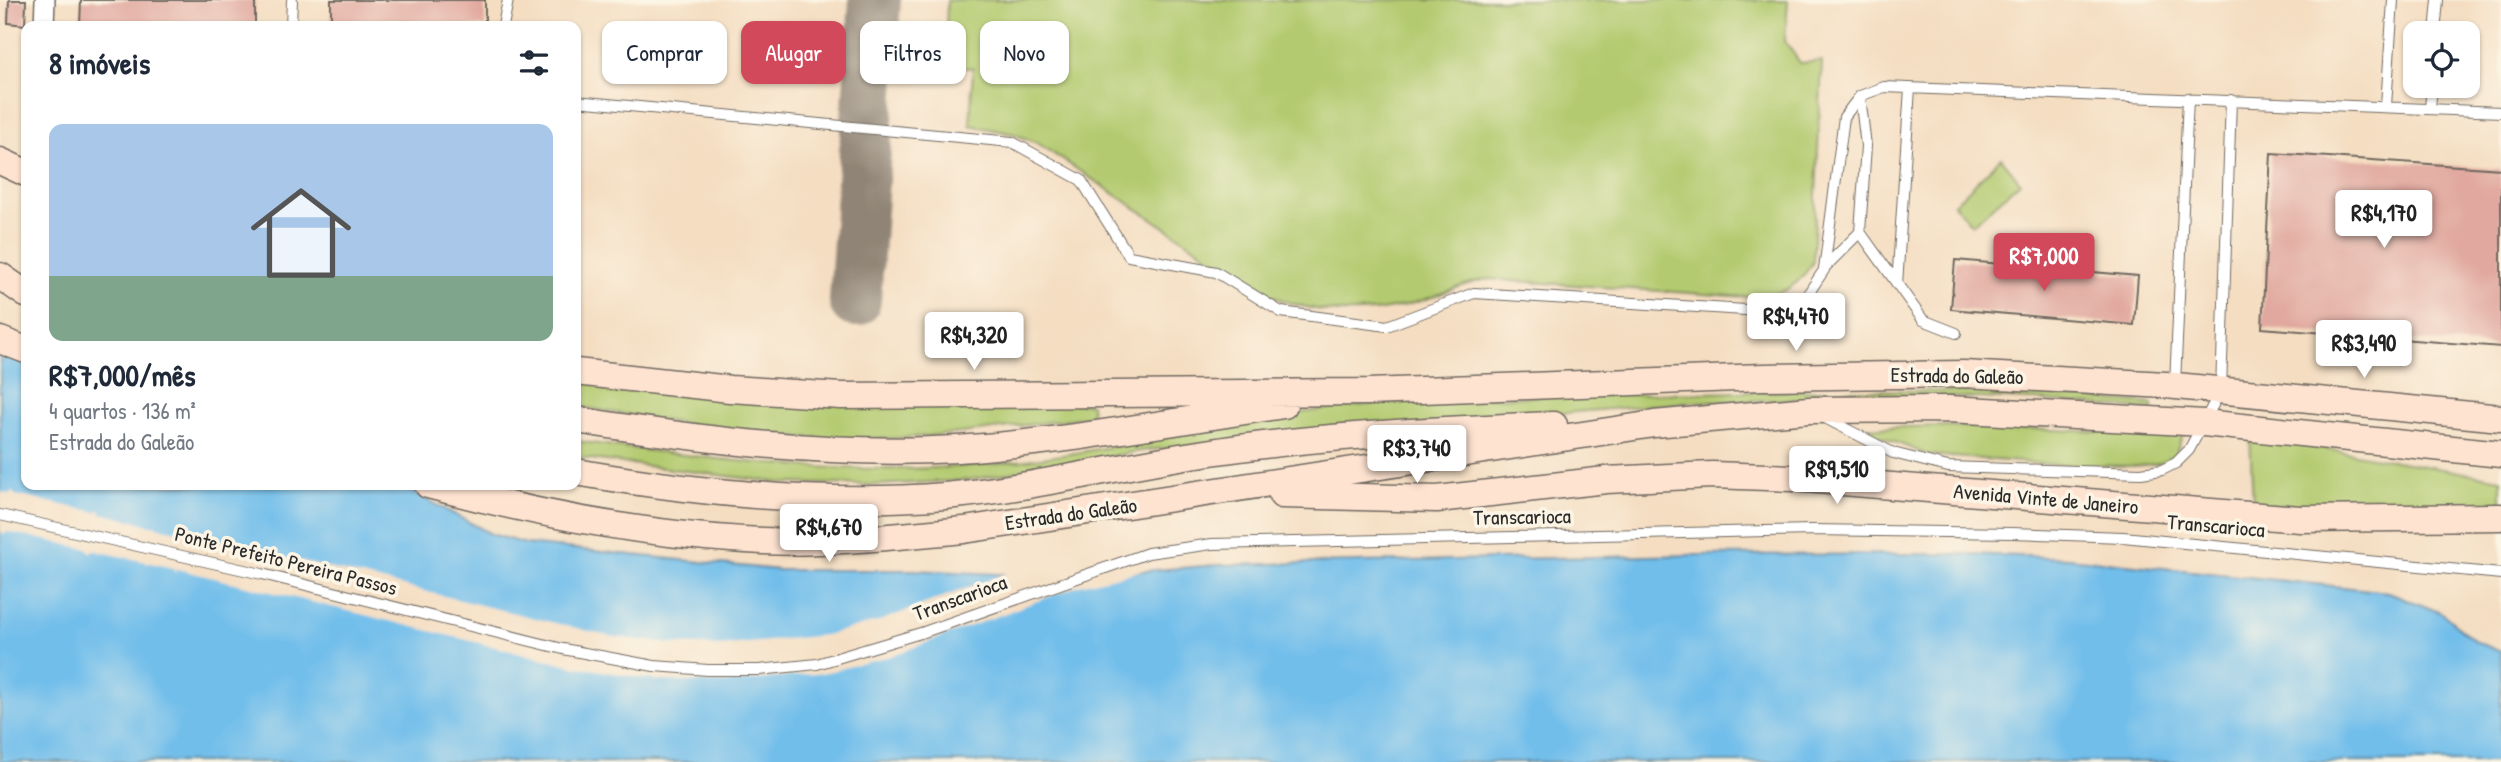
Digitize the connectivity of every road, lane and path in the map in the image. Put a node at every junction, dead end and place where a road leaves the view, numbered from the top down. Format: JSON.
{"nodes":[{"id":1,"x":45,"y":0,"type":"edge"},
{"id":2,"x":292,"y":0,"type":"edge"},
{"id":3,"x":508,"y":0,"type":"edge"},
{"id":4,"x":2393,"y":0,"type":"edge"},
{"id":5,"x":2438,"y":0,"type":"edge"},
{"id":6,"x":44,"y":21,"type":"edge"},
{"id":7,"x":291,"y":21,"type":"edge"},
{"id":8,"x":504,"y":21,"type":"edge"},
{"id":9,"x":2436,"y":21,"type":"edge"},
{"id":10,"x":1910,"y":88,"type":"junction"},
{"id":11,"x":1860,"y":96,"type":"junction"},
{"id":12,"x":2188,"y":98,"type":"junction"},
{"id":13,"x":2431,"y":98,"type":"edge"},
{"id":14,"x":581,"y":100,"type":"edge"},
{"id":15,"x":2231,"y":100,"type":"junction"},
{"id":16,"x":2386,"y":106,"type":"junction"},
{"id":17,"x":2430,"y":108,"type":"junction"},
{"id":18,"x":2501,"y":112,"type":"edge"},
{"id":19,"x":0,"y":161,"type":"edge"},
{"id":20,"x":21,"y":171,"type":"edge"},
{"id":21,"x":1860,"y":232,"type":"junction"},
{"id":22,"x":0,"y":266,"type":"edge"},
{"id":23,"x":1824,"y":269,"type":"junction"},
{"id":24,"x":21,"y":270,"type":"edge"},
{"id":25,"x":0,"y":276,"type":"edge"},
{"id":26,"x":1897,"y":285,"type":"junction"},
{"id":27,"x":21,"y":291,"type":"edge"},
{"id":28,"x":1956,"y":333,"type":"dead end"},
{"id":29,"x":0,"y":341,"type":"edge"},
{"id":30,"x":21,"y":348,"type":"edge"},
{"id":31,"x":581,"y":373,"type":"edge"},
{"id":32,"x":2175,"y":386,"type":"junction"},
{"id":33,"x":2221,"y":390,"type":"junction"},
{"id":34,"x":1368,"y":392,"type":"junction"},
{"id":35,"x":1809,"y":410,"type":"junction"},
{"id":36,"x":2501,"y":418,"type":"edge"},
{"id":37,"x":581,"y":421,"type":"edge"},
{"id":38,"x":2204,"y":423,"type":"junction"},
{"id":39,"x":1654,"y":424,"type":"junction"},
{"id":40,"x":2424,"y":448,"type":"junction"},
{"id":41,"x":2501,"y":454,"type":"edge"},
{"id":42,"x":2501,"y":463,"type":"edge"},
{"id":43,"x":581,"y":473,"type":"edge"},
{"id":44,"x":446,"y":490,"type":"edge"},
{"id":45,"x":1172,"y":499,"type":"junction"},
{"id":46,"x":0,"y":515,"type":"edge"},
{"id":47,"x":2501,"y":517,"type":"edge"},
{"id":48,"x":2501,"y":574,"type":"edge"},
{"id":49,"x":562,"y":649,"type":"joint"}],
"edges":[{"from":1,"to":6,"type":"street"},
{"from":2,"to":7,"type":"lane"},
{"from":3,"to":8,"type":"lane"},
{"from":4,"to":16,"type":"lane"},
{"from":5,"to":9,"type":"lane"},
{"from":10,"to":11,"type":"lane"},
{"from":10,"to":12,"type":"lane"},
{"from":10,"to":26,"type":"lane"},
{"from":11,"to":21,"type":"lane"},
{"from":11,"to":23,"type":"lane"},
{"from":12,"to":15,"type":"lane"},
{"from":12,"to":32,"type":"lane"},
{"from":13,"to":17,"type":"lane"},
{"from":14,"to":23,"type":"lane"},
{"from":15,"to":16,"type":"lane"},
{"from":15,"to":33,"type":"lane"},
{"from":16,"to":17,"type":"lane"},
{"from":17,"to":18,"type":"lane"},
{"from":19,"to":20,"type":"main road"},
{"from":21,"to":23,"type":"lane"},
{"from":21,"to":26,"type":"lane"},
{"from":22,"to":24,"type":"main road"},
{"from":25,"to":27,"type":"main road"},
{"from":26,"to":28,"type":"lane"},
{"from":29,"to":30,"type":"main road"},
{"from":31,"to":34,"type":"main road","name":"Estrada do Galeão"},
{"from":32,"to":33,"type":"main road","name":"Estrada do Galeão"},
{"from":32,"to":34,"type":"main road","name":"Estrada do Galeão"},
{"from":33,"to":36,"type":"main road","name":"Estrada do Galeão"},
{"from":33,"to":38,"type":"lane"},
{"from":34,"to":37,"type":"main road","name":"Estrada do Galeão"},
{"from":35,"to":38,"type":"main road","name":"Estrada do Galeão"},
{"from":35,"to":38,"type":"lane"},
{"from":35,"to":39,"type":"main road","name":"Estrada do Galeão"},
{"from":38,"to":40,"type":"main road","name":"Estrada do Galeão"},
{"from":39,"to":43,"type":"main road","name":"Estrada do Galeão"},
{"from":39,"to":45,"type":"main road","name":"Estrada do Galeão"},
{"from":40,"to":41,"type":"main road","name":"Estrada do Galeão"},
{"from":40,"to":42,"type":"main road"},
{"from":44,"to":45,"type":"main road","name":"Estrada do Galeão"},
{"from":45,"to":47,"type":"main road","name":"Avenida Vinte de Janeiro"},
{"from":46,"to":49,"type":"lane","name":"Ponte Prefeito Pereira Passos"},
{"from":48,"to":49,"type":"lane","name":"Transcarioca"}]}
